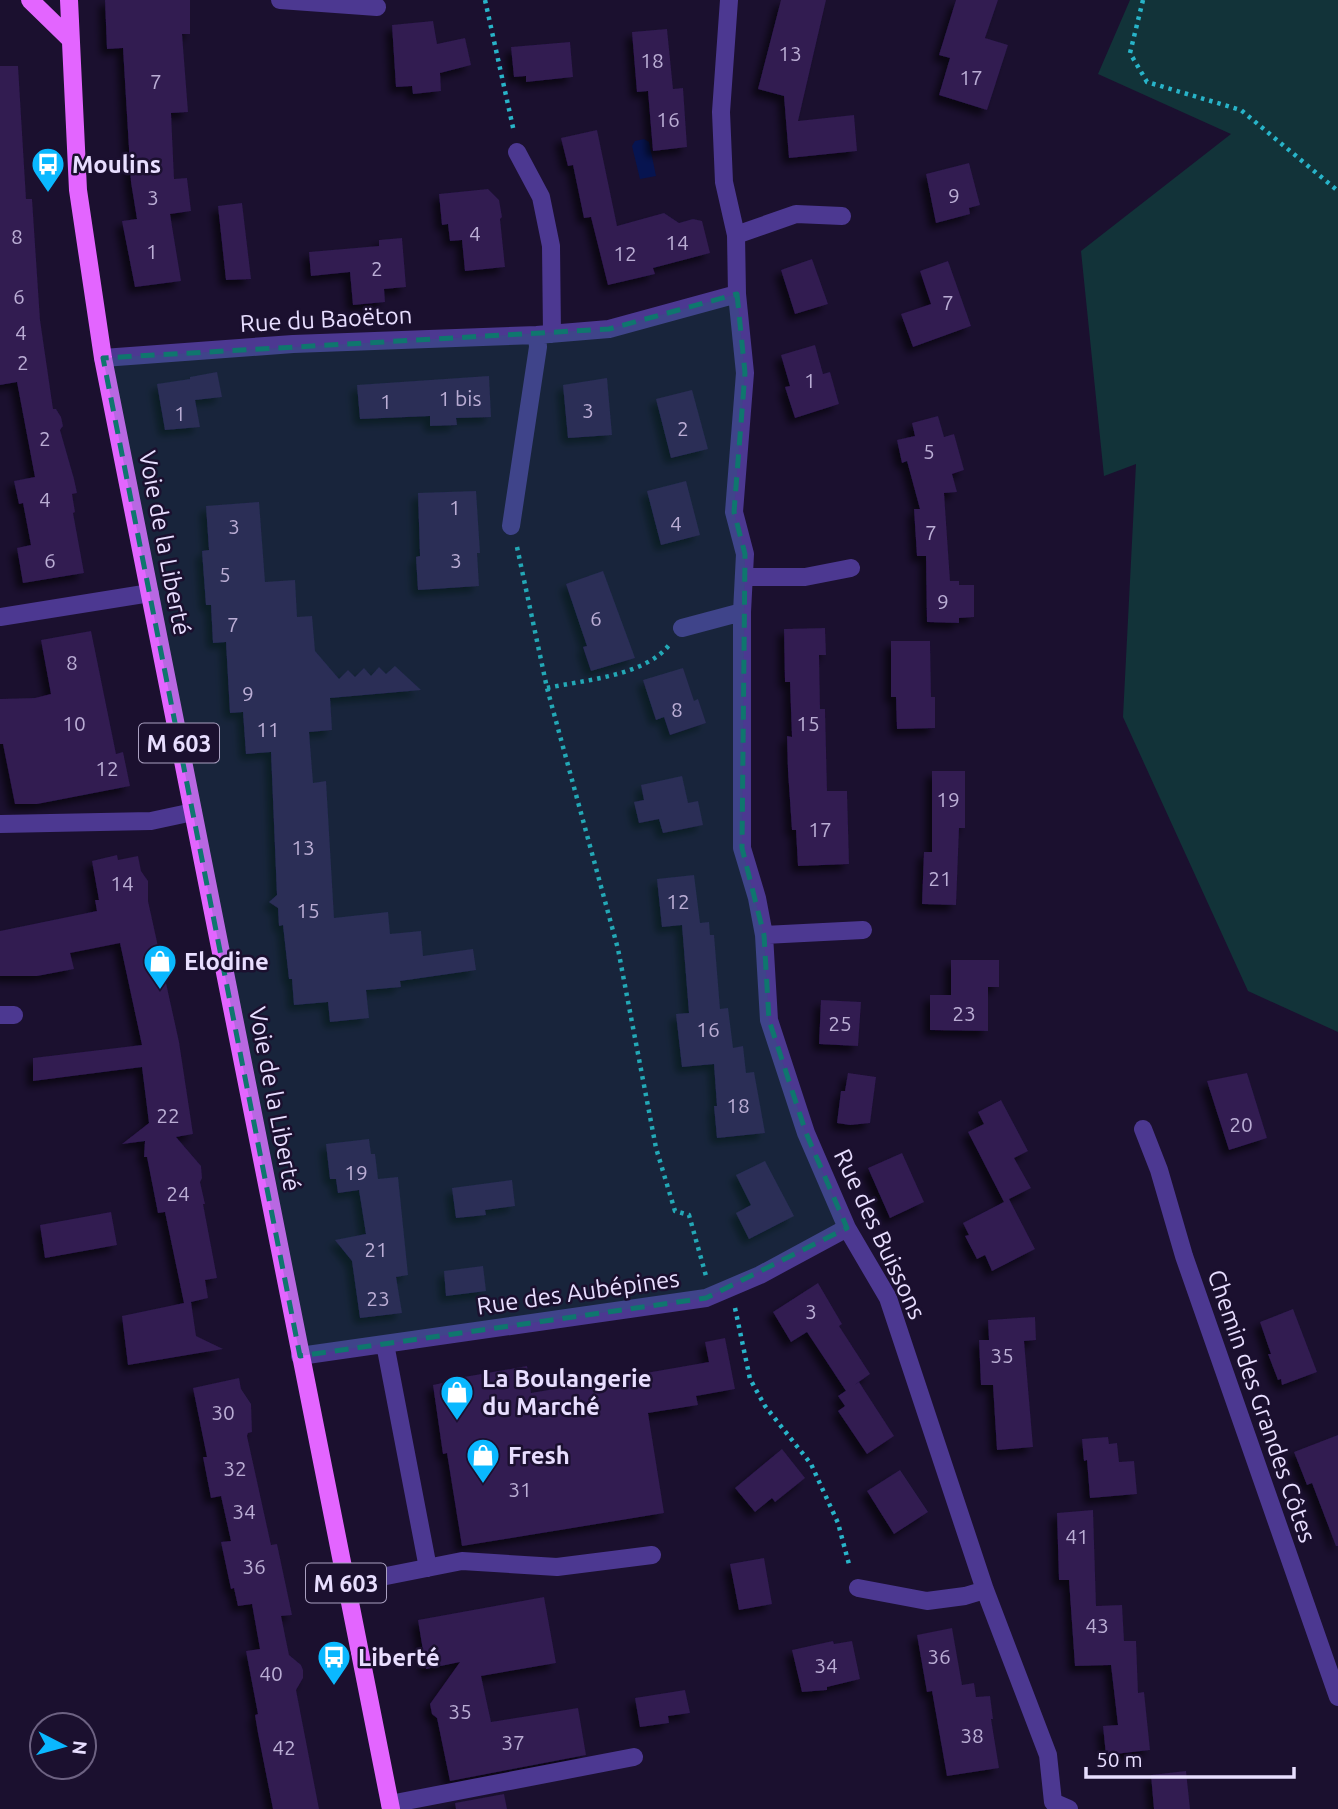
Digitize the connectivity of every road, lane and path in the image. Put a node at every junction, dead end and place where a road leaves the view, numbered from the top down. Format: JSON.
{"nodes":[{"id":1,"x":30,"y":0,"type":"edge"},
{"id":2,"x":69,"y":0,"type":"edge"},
{"id":3,"x":280,"y":0,"type":"edge"},
{"id":4,"x":485,"y":0,"type":"edge"},
{"id":5,"x":729,"y":0,"type":"edge"},
{"id":6,"x":1143,"y":0,"type":"edge"},
{"id":7,"x":377,"y":7,"type":"dead end"},
{"id":8,"x":69,"y":38,"type":"junction"},
{"id":9,"x":517,"y":152,"type":"joint"},
{"id":10,"x":1338,"y":191,"type":"edge"},
{"id":11,"x":842,"y":216,"type":"dead end"},
{"id":12,"x":736,"y":234,"type":"junction"},
{"id":13,"x":737,"y":293,"type":"junction"},
{"id":14,"x":545,"y":335,"type":"junction"},
{"id":15,"x":103,"y":358,"type":"junction"},
{"id":16,"x":511,"y":526,"type":"joint"},
{"id":17,"x":850,"y":568,"type":"dead end"},
{"id":18,"x":744,"y":577,"type":"junction"},
{"id":19,"x":150,"y":593,"type":"junction"},
{"id":20,"x":742,"y":612,"type":"junction"},
{"id":21,"x":0,"y":617,"type":"edge"},
{"id":22,"x":682,"y":628,"type":"joint"},
{"id":23,"x":547,"y":688,"type":"junction"},
{"id":24,"x":193,"y":812,"type":"junction"},
{"id":25,"x":0,"y":824,"type":"edge"},
{"id":26,"x":863,"y":930,"type":"dead end"},
{"id":27,"x":764,"y":935,"type":"junction"},
{"id":28,"x":1143,"y":1129,"type":"dead end"},
{"id":29,"x":847,"y":1228,"type":"junction"},
{"id":30,"x":722,"y":1292,"type":"junction"},
{"id":31,"x":385,"y":1344,"type":"junction"},
{"id":32,"x":300,"y":1356,"type":"junction"},
{"id":33,"x":652,"y":1555,"type":"dead end"},
{"id":34,"x":428,"y":1568,"type":"junction"},
{"id":35,"x":346,"y":1584,"type":"junction"},
{"id":36,"x":858,"y":1588,"type":"joint"},
{"id":37,"x":985,"y":1590,"type":"junction"},
{"id":38,"x":1338,"y":1698,"type":"edge"},
{"id":39,"x":634,"y":1757,"type":"dead end"},
{"id":40,"x":390,"y":1806,"type":"edge"},
{"id":41,"x":1057,"y":1807,"type":"edge"}],
"edges":[{"from":1,"to":8,"type":"main road"},
{"from":2,"to":8,"type":"main road","number":"M 603"},
{"from":3,"to":7,"type":"street"},
{"from":4,"to":9,"type":"path"},
{"from":5,"to":12,"type":"street"},
{"from":6,"to":10,"type":"path"},
{"from":8,"to":15,"type":"main road","number":"M 603"},
{"from":9,"to":14,"type":"street"},
{"from":11,"to":12,"type":"street"},
{"from":12,"to":13,"type":"street"},
{"from":13,"to":14,"type":"street","name":"Rue du Baoëton"},
{"from":13,"to":18,"type":"street","name":"Rue des Buissons"},
{"from":14,"to":15,"type":"street","name":"Rue du Baoëton"},
{"from":14,"to":16,"type":"street"},
{"from":15,"to":19,"type":"main road","name":"Voie de la Liberté","number":"M 603"},
{"from":16,"to":23,"type":"path"},
{"from":17,"to":18,"type":"street"},
{"from":18,"to":20,"type":"street","name":"Rue des Buissons"},
{"from":19,"to":21,"type":"street"},
{"from":19,"to":24,"type":"main road","name":"Voie de la Liberté","number":"M 603"},
{"from":20,"to":22,"type":"street"},
{"from":20,"to":27,"type":"street","name":"Rue des Buissons"},
{"from":22,"to":23,"type":"path"},
{"from":23,"to":30,"type":"path"},
{"from":24,"to":25,"type":"street"},
{"from":24,"to":32,"type":"main road","name":"Voie de la Liberté","number":"M 603"},
{"from":26,"to":27,"type":"street"},
{"from":27,"to":29,"type":"street","name":"Rue des Buissons"},
{"from":28,"to":38,"type":"street","name":"Chemin des Grandes Côtes"},
{"from":29,"to":30,"type":"street","name":"Rue des Aubépines"},
{"from":29,"to":37,"type":"street","name":"Rue des Buissons"},
{"from":30,"to":31,"type":"street","name":"Rue des Aubépines"},
{"from":30,"to":36,"type":"path"},
{"from":31,"to":32,"type":"street","name":"Rue des Aubépines"},
{"from":31,"to":34,"type":"street"},
{"from":32,"to":35,"type":"main road","name":"Voie de la Liberté","number":"M 603"},
{"from":33,"to":34,"type":"street"},
{"from":34,"to":35,"type":"street"},
{"from":35,"to":40,"type":"main road","name":"Voie de la Liberté","number":"M 603"},
{"from":36,"to":37,"type":"street"},
{"from":37,"to":41,"type":"street","name":"Rue des Buissons"},
{"from":39,"to":40,"type":"street"}]}
